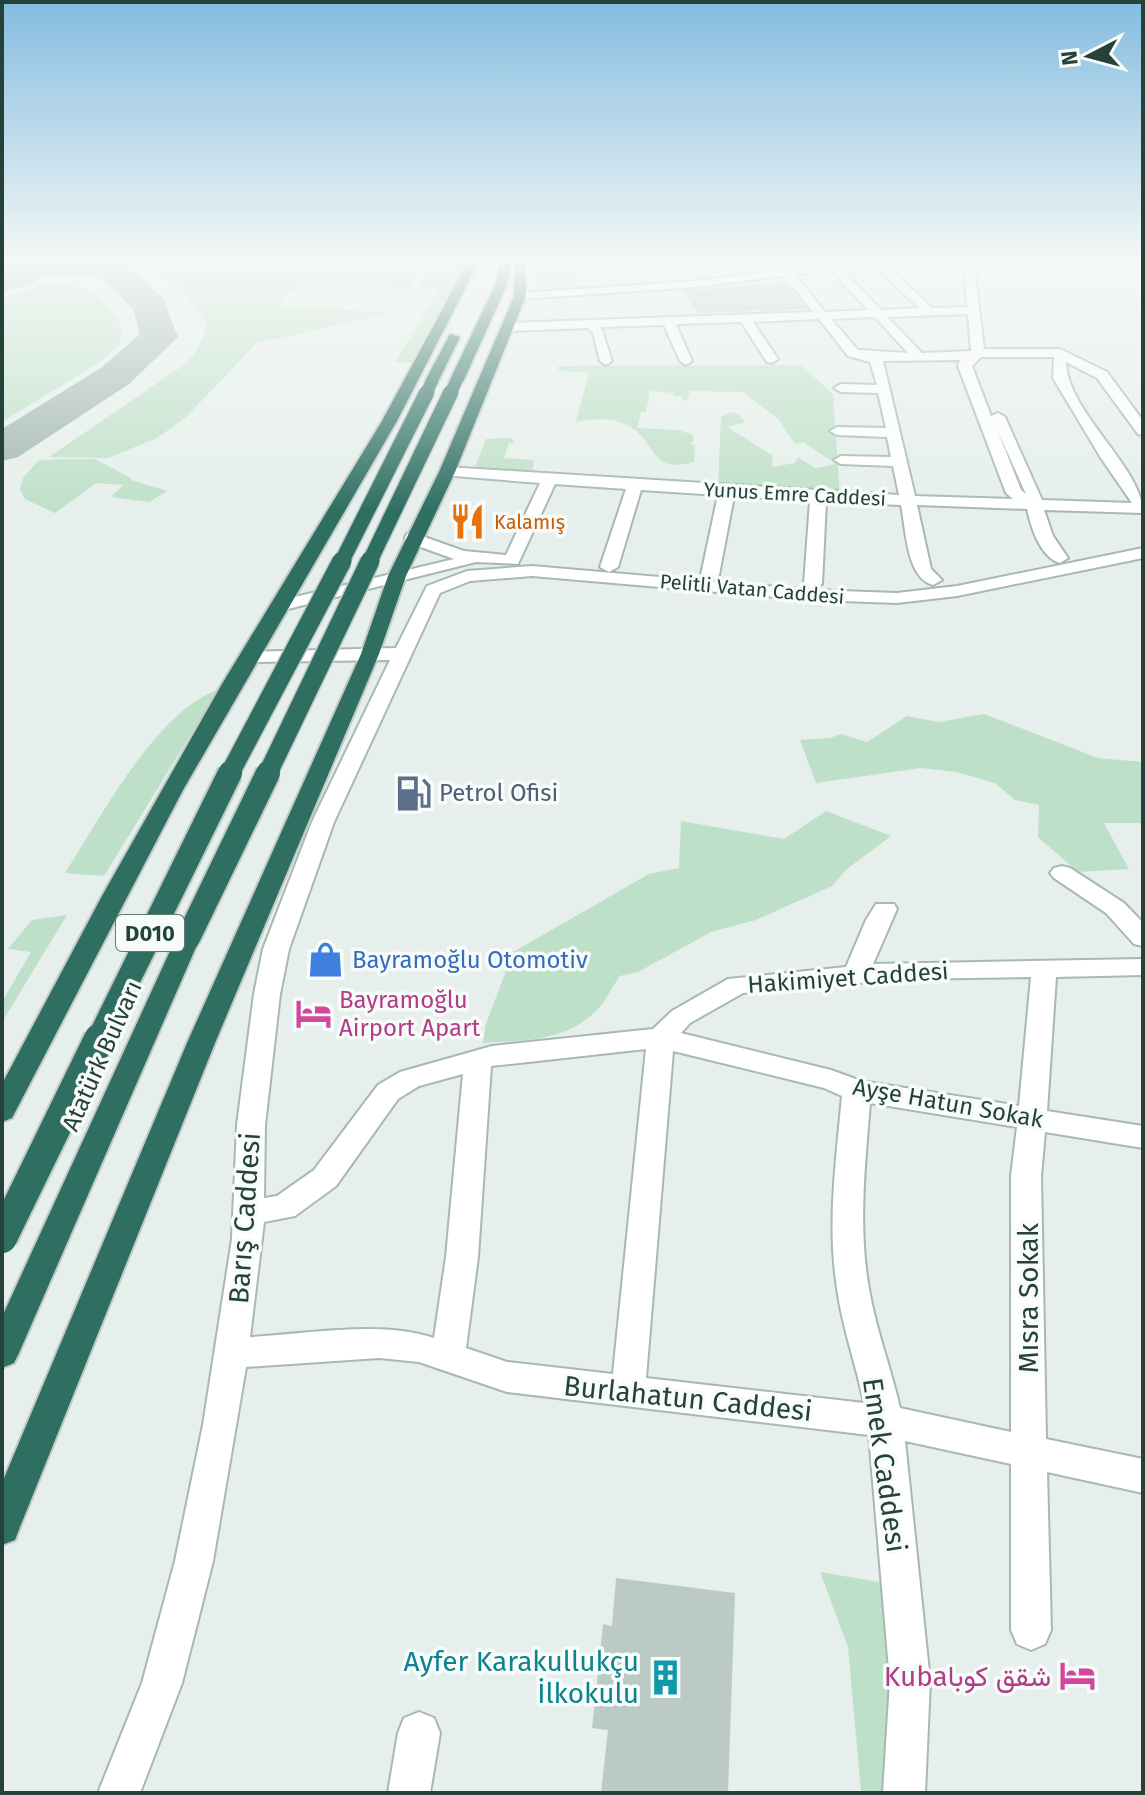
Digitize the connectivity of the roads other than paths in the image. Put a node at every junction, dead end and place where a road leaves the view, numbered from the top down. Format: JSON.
{"nodes":[{"id":1,"x":433,"y":342,"type":"edge"},
{"id":2,"x":452,"y":342,"type":"edge"},
{"id":3,"x":475,"y":342,"type":"edge"},
{"id":4,"x":500,"y":342,"type":"edge"},
{"id":5,"x":601,"y":342,"type":"edge"},
{"id":6,"x":677,"y":342,"type":"edge"},
{"id":7,"x":760,"y":342,"type":"edge"},
{"id":8,"x":844,"y":342,"type":"edge"},
{"id":9,"x":905,"y":342,"type":"edge"},
{"id":10,"x":975,"y":342,"type":"edge"},
{"id":11,"x":1060,"y":353,"type":"junction"},
{"id":12,"x":976,"y":355,"type":"junction"},
{"id":13,"x":865,"y":357,"type":"junction"},
{"id":14,"x":919,"y":357,"type":"junction"},
{"id":15,"x":772,"y":359,"type":"dead end"},
{"id":16,"x":606,"y":361,"type":"dead end"},
{"id":17,"x":686,"y":361,"type":"dead end"},
{"id":18,"x":841,"y":388,"type":"dead end"},
{"id":19,"x":886,"y":395,"type":"junction"},
{"id":20,"x":854,"y":401,"type":"dead end"},
{"id":21,"x":837,"y":431,"type":"dead end"},
{"id":22,"x":1143,"y":431,"type":"edge"},
{"id":23,"x":895,"y":433,"type":"junction"},
{"id":24,"x":841,"y":460,"type":"dead end"},
{"id":25,"x":901,"y":462,"type":"junction"},
{"id":26,"x":447,"y":472,"type":"junction"},
{"id":27,"x":550,"y":478,"type":"junction"},
{"id":28,"x":635,"y":484,"type":"junction"},
{"id":29,"x":727,"y":491,"type":"junction"},
{"id":30,"x":818,"y":497,"type":"junction"},
{"id":31,"x":909,"y":501,"type":"junction"},
{"id":32,"x":1033,"y":505,"type":"junction"},
{"id":33,"x":1143,"y":507,"type":"edge"},
{"id":34,"x":413,"y":538,"type":"junction"},
{"id":35,"x":1143,"y":542,"type":"edge"},
{"id":36,"x":1143,"y":553,"type":"edge"},
{"id":37,"x":487,"y":558,"type":"junction"},
{"id":38,"x":1060,"y":558,"type":"junction"},
{"id":39,"x":512,"y":560,"type":"junction"},
{"id":40,"x":609,"y":567,"type":"junction"},
{"id":41,"x":710,"y":575,"type":"junction"},
{"id":42,"x":397,"y":576,"type":"junction"},
{"id":43,"x":933,"y":580,"type":"junction"},
{"id":44,"x":813,"y":584,"type":"junction"},
{"id":45,"x":352,"y":588,"type":"junction"},
{"id":46,"x":389,"y":600,"type":"junction"},
{"id":47,"x":280,"y":606,"type":"junction"},
{"id":48,"x":328,"y":648,"type":"junction"},
{"id":49,"x":382,"y":648,"type":"junction"},
{"id":50,"x":249,"y":656,"type":"junction"},
{"id":51,"x":1062,"y":873,"type":"dead end"},
{"id":52,"x":885,"y":909,"type":"dead end"},
{"id":53,"x":1143,"y":938,"type":"edge"},
{"id":54,"x":1143,"y":967,"type":"edge"},
{"id":55,"x":1044,"y":968,"type":"junction"},
{"id":56,"x":856,"y":974,"type":"junction"},
{"id":57,"x":661,"y":1038,"type":"junction"},
{"id":58,"x":478,"y":1060,"type":"junction"},
{"id":59,"x":857,"y":1091,"type":"junction"},
{"id":60,"x":2,"y":1111,"type":"edge"},
{"id":61,"x":1030,"y":1118,"type":"junction"},
{"id":62,"x":1143,"y":1137,"type":"edge"},
{"id":63,"x":249,"y":1212,"type":"junction"},
{"id":64,"x":2,"y":1238,"type":"edge"},
{"id":65,"x":2,"y":1353,"type":"edge"},
{"id":66,"x":232,"y":1353,"type":"junction"},
{"id":67,"x":448,"y":1358,"type":"junction"},
{"id":68,"x":628,"y":1392,"type":"junction"},
{"id":69,"x":885,"y":1421,"type":"junction"},
{"id":70,"x":1029,"y":1452,"type":"junction"},
{"id":71,"x":1143,"y":1476,"type":"edge"},
{"id":72,"x":2,"y":1527,"type":"edge"},
{"id":73,"x":1031,"y":1630,"type":"dead end"},
{"id":74,"x":419,"y":1733,"type":"dead end"},
{"id":75,"x":119,"y":1793,"type":"edge"},
{"id":76,"x":409,"y":1793,"type":"edge"},
{"id":77,"x":904,"y":1793,"type":"edge"}],
"edges":[{"from":1,"to":47,"type":"highway"},
{"from":2,"to":64,"type":"highway","name":"Atatürk Bulvarı","number":"D010","bridge":true},
{"from":3,"to":48,"type":"highway","number":"D010","bridge":true},
{"from":4,"to":26,"type":"highway"},
{"from":5,"to":16,"type":"street"},
{"from":6,"to":17,"type":"street"},
{"from":7,"to":15,"type":"street"},
{"from":8,"to":13,"type":"street"},
{"from":9,"to":14,"type":"street"},
{"from":10,"to":12,"type":"street"},
{"from":11,"to":12,"type":"street"},
{"from":11,"to":22,"type":"street"},
{"from":11,"to":33,"type":"street"},
{"from":12,"to":14,"type":"street"},
{"from":12,"to":32,"type":"street"},
{"from":13,"to":14,"type":"street"},
{"from":13,"to":19,"type":"street"},
{"from":18,"to":19,"type":"street"},
{"from":19,"to":20,"type":"street"},
{"from":19,"to":23,"type":"street"},
{"from":21,"to":23,"type":"street"},
{"from":23,"to":25,"type":"street"},
{"from":24,"to":25,"type":"street"},
{"from":25,"to":31,"type":"street"},
{"from":26,"to":27,"type":"street","name":"Yunus Emre Caddesi"},
{"from":26,"to":34,"type":"highway"},
{"from":27,"to":28,"type":"street","name":"Yunus Emre Caddesi"},
{"from":27,"to":39,"type":"street"},
{"from":28,"to":29,"type":"street","name":"Yunus Emre Caddesi"},
{"from":28,"to":40,"type":"street"},
{"from":29,"to":30,"type":"street","name":"Yunus Emre Caddesi"},
{"from":29,"to":41,"type":"street"},
{"from":30,"to":31,"type":"street","name":"Yunus Emre Caddesi"},
{"from":30,"to":44,"type":"street"},
{"from":31,"to":32,"type":"street","name":"Yunus Emre Caddesi"},
{"from":31,"to":43,"type":"street"},
{"from":32,"to":33,"type":"street","name":"Yunus Emre Caddesi"},
{"from":32,"to":38,"type":"street"},
{"from":34,"to":37,"type":"street"},
{"from":34,"to":42,"type":"highway"},
{"from":35,"to":38,"type":"street","name":"Pelitli Vatan Caddesi"},
{"from":36,"to":49,"type":"street","name":"Pelitli Vatan Caddesi"},
{"from":37,"to":39,"type":"street","name":"Pelitli Vatan Caddesi"},
{"from":37,"to":42,"type":"street"},
{"from":38,"to":43,"type":"street","name":"Pelitli Vatan Caddesi"},
{"from":39,"to":40,"type":"street","name":"Pelitli Vatan Caddesi"},
{"from":40,"to":41,"type":"street","name":"Pelitli Vatan Caddesi"},
{"from":41,"to":44,"type":"street","name":"Pelitli Vatan Caddesi"},
{"from":42,"to":45,"type":"street"},
{"from":42,"to":46,"type":"highway"},
{"from":43,"to":44,"type":"street","name":"Pelitli Vatan Caddesi"},
{"from":45,"to":46,"type":"highway"},
{"from":45,"to":47,"type":"street"},
{"from":46,"to":49,"type":"highway"},
{"from":47,"to":50,"type":"highway"},
{"from":48,"to":49,"type":"street"},
{"from":48,"to":50,"type":"street"},
{"from":48,"to":65,"type":"highway","name":"Atatürk Bulvarı","number":"D010","bridge":true},
{"from":49,"to":63,"type":"street","name":"Barış Caddesi"},
{"from":49,"to":72,"type":"highway"},
{"from":50,"to":60,"type":"highway"},
{"from":51,"to":53,"type":"street"},
{"from":52,"to":56,"type":"street"},
{"from":54,"to":55,"type":"street","name":"Hakimiyet Caddesi"},
{"from":55,"to":56,"type":"street","name":"Hakimiyet Caddesi"},
{"from":55,"to":61,"type":"street","name":"Mısra Sokak"},
{"from":56,"to":57,"type":"street","name":"Hakimiyet Caddesi"},
{"from":57,"to":58,"type":"street"},
{"from":57,"to":59,"type":"street","name":"Ayşe Hatun Sokak"},
{"from":57,"to":68,"type":"street"},
{"from":58,"to":63,"type":"street"},
{"from":58,"to":67,"type":"street"},
{"from":59,"to":61,"type":"street","name":"Ayşe Hatun Sokak"},
{"from":59,"to":69,"type":"street","name":"Emek Caddesi"},
{"from":61,"to":62,"type":"street","name":"Ayşe Hatun Sokak"},
{"from":61,"to":70,"type":"street","name":"Mısra Sokak"},
{"from":63,"to":66,"type":"street","name":"Barış Caddesi"},
{"from":66,"to":67,"type":"street","name":"Burlahatun Caddesi"},
{"from":66,"to":75,"type":"street","name":"Barış Caddesi"},
{"from":67,"to":68,"type":"street","name":"Burlahatun Caddesi"},
{"from":68,"to":69,"type":"street","name":"Burlahatun Caddesi"},
{"from":69,"to":70,"type":"street","name":"Burlahatun Caddesi"},
{"from":69,"to":77,"type":"street","name":"Emek Caddesi"},
{"from":70,"to":71,"type":"street","name":"Burlahatun Caddesi"},
{"from":70,"to":73,"type":"street","name":"Mısra Sokak"},
{"from":74,"to":76,"type":"street"}]}
